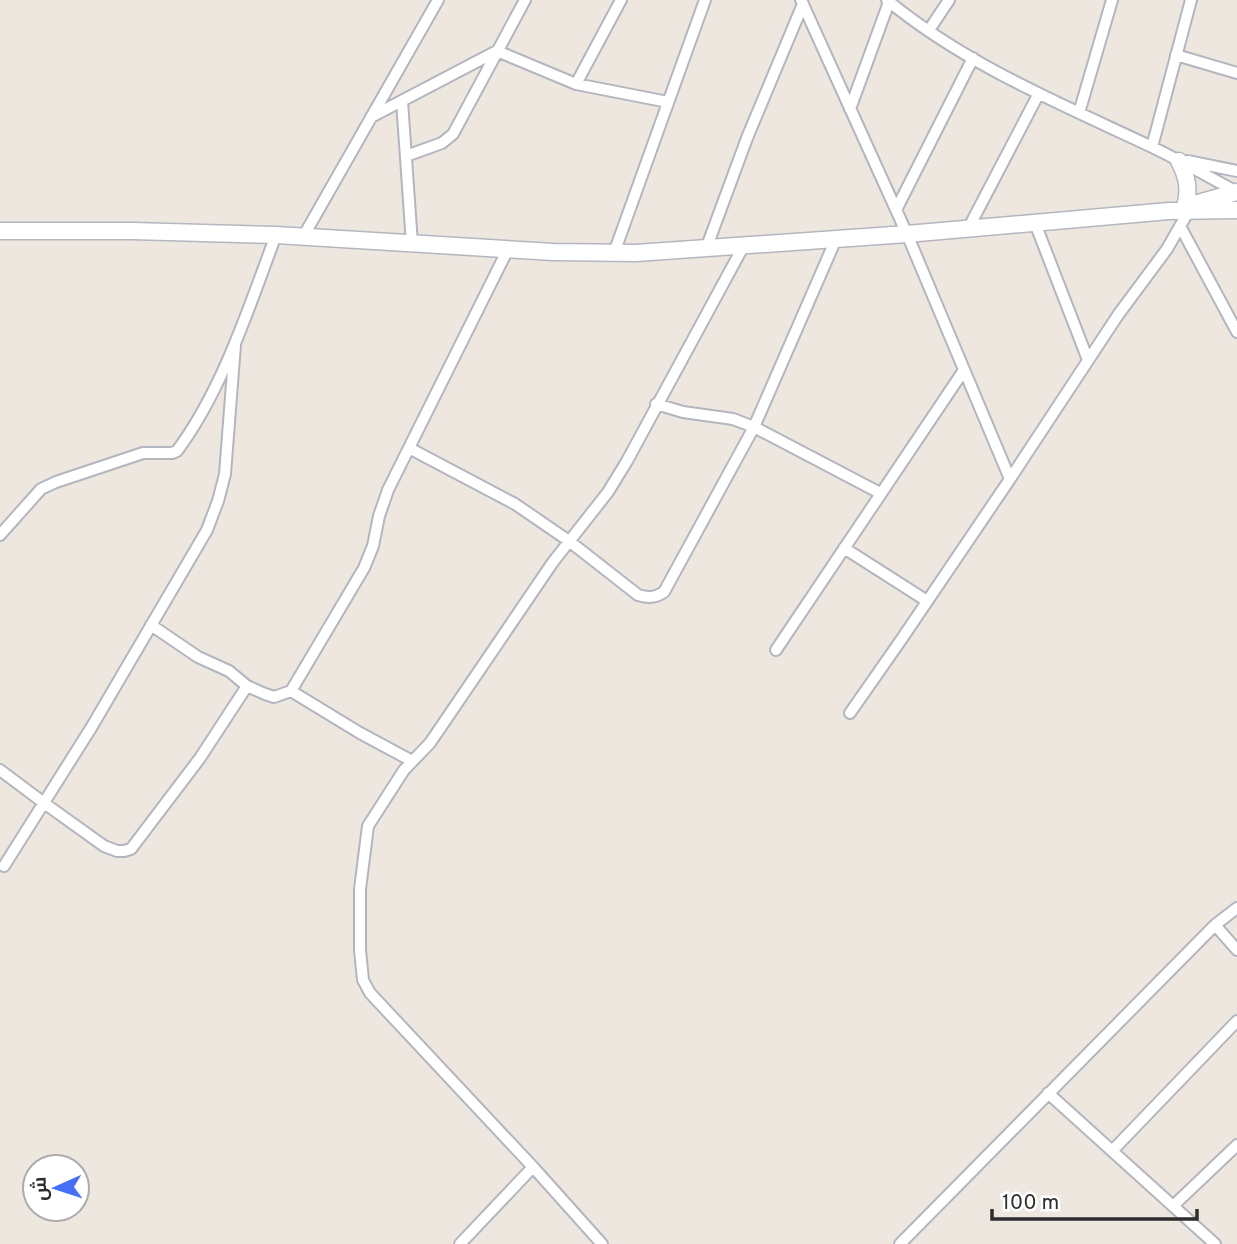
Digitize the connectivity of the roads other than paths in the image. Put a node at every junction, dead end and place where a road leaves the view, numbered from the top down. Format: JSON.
{"nodes":[{"id":1,"x":438,"y":0,"type":"edge"},
{"id":2,"x":525,"y":0,"type":"edge"},
{"id":3,"x":621,"y":0,"type":"edge"},
{"id":4,"x":705,"y":0,"type":"edge"},
{"id":5,"x":948,"y":0,"type":"edge"},
{"id":6,"x":1112,"y":0,"type":"edge"},
{"id":7,"x":1191,"y":0,"type":"edge"},
{"id":8,"x":888,"y":1,"type":"edge"},
{"id":9,"x":802,"y":2,"type":"edge"},
{"id":10,"x":929,"y":30,"type":"junction"},
{"id":11,"x":497,"y":51,"type":"junction"},
{"id":12,"x":1176,"y":55,"type":"junction"},
{"id":13,"x":973,"y":58,"type":"junction"},
{"id":14,"x":1237,"y":73,"type":"edge"},
{"id":15,"x":576,"y":84,"type":"junction"},
{"id":16,"x":1038,"y":95,"type":"junction"},
{"id":17,"x":402,"y":100,"type":"junction"},
{"id":18,"x":668,"y":103,"type":"junction"},
{"id":19,"x":850,"y":109,"type":"junction"},
{"id":20,"x":1079,"y":113,"type":"junction"},
{"id":21,"x":371,"y":117,"type":"junction"},
{"id":22,"x":1152,"y":147,"type":"junction"},
{"id":23,"x":406,"y":156,"type":"junction"},
{"id":24,"x":1175,"y":159,"type":"junction"},
{"id":25,"x":1237,"y":171,"type":"edge"},
{"id":26,"x":1237,"y":192,"type":"edge"},
{"id":27,"x":1184,"y":208,"type":"junction"},
{"id":28,"x":897,"y":210,"type":"junction"},
{"id":29,"x":1237,"y":210,"type":"edge"},
{"id":30,"x":1035,"y":223,"type":"junction"},
{"id":31,"x":1180,"y":226,"type":"junction"},
{"id":32,"x":968,"y":229,"type":"junction"},
{"id":33,"x":0,"y":231,"type":"edge"},
{"id":34,"x":907,"y":234,"type":"junction"},
{"id":35,"x":276,"y":235,"type":"junction"},
{"id":36,"x":303,"y":237,"type":"junction"},
{"id":37,"x":836,"y":239,"type":"junction"},
{"id":38,"x":412,"y":244,"type":"junction"},
{"id":39,"x":743,"y":247,"type":"junction"},
{"id":40,"x":706,"y":249,"type":"junction"},
{"id":41,"x":508,"y":250,"type":"junction"},
{"id":42,"x":614,"y":253,"type":"junction"},
{"id":43,"x":1237,"y":332,"type":"edge"},
{"id":44,"x":235,"y":345,"type":"junction"},
{"id":45,"x":1088,"y":360,"type":"junction"},
{"id":46,"x":964,"y":370,"type":"junction"},
{"id":47,"x":656,"y":404,"type":"junction"},
{"id":48,"x":754,"y":427,"type":"junction"},
{"id":49,"x":409,"y":448,"type":"junction"},
{"id":50,"x":1010,"y":479,"type":"junction"},
{"id":51,"x":880,"y":493,"type":"junction"},
{"id":52,"x":0,"y":535,"type":"edge"},
{"id":53,"x":569,"y":541,"type":"junction"},
{"id":54,"x":844,"y":548,"type":"junction"},
{"id":55,"x":928,"y":601,"type":"junction"},
{"id":56,"x":151,"y":625,"type":"junction"},
{"id":57,"x":776,"y":650,"type":"dead end"},
{"id":58,"x":247,"y":686,"type":"junction"},
{"id":59,"x":291,"y":691,"type":"junction"},
{"id":60,"x":850,"y":713,"type":"dead end"},
{"id":61,"x":412,"y":761,"type":"junction"},
{"id":62,"x":0,"y":770,"type":"edge"},
{"id":63,"x":44,"y":803,"type":"junction"},
{"id":64,"x":4,"y":866,"type":"dead end"},
{"id":65,"x":1237,"y":908,"type":"edge"},
{"id":66,"x":1215,"y":925,"type":"junction"},
{"id":67,"x":1237,"y":950,"type":"edge"},
{"id":68,"x":1237,"y":1021,"type":"edge"},
{"id":69,"x":1048,"y":1093,"type":"junction"},
{"id":70,"x":1237,"y":1145,"type":"edge"},
{"id":71,"x":1113,"y":1150,"type":"junction"},
{"id":72,"x":533,"y":1167,"type":"junction"},
{"id":73,"x":1174,"y":1205,"type":"junction"},
{"id":74,"x":460,"y":1244,"type":"edge"},
{"id":75,"x":602,"y":1244,"type":"edge"},
{"id":76,"x":900,"y":1244,"type":"edge"},
{"id":77,"x":1215,"y":1244,"type":"edge"}],
"edges":[{"from":1,"to":21,"type":"street"},
{"from":2,"to":11,"type":"street"},
{"from":3,"to":15,"type":"street"},
{"from":4,"to":18,"type":"street"},
{"from":5,"to":10,"type":"street"},
{"from":6,"to":20,"type":"street"},
{"from":7,"to":12,"type":"street"},
{"from":8,"to":10,"type":"street"},
{"from":8,"to":19,"type":"street"},
{"from":9,"to":19,"type":"street"},
{"from":9,"to":40,"type":"street"},
{"from":10,"to":13,"type":"street"},
{"from":11,"to":15,"type":"street"},
{"from":11,"to":17,"type":"street"},
{"from":11,"to":23,"type":"street"},
{"from":12,"to":14,"type":"street"},
{"from":12,"to":22,"type":"street"},
{"from":13,"to":16,"type":"street"},
{"from":13,"to":28,"type":"street"},
{"from":15,"to":18,"type":"street"},
{"from":16,"to":20,"type":"street"},
{"from":16,"to":32,"type":"street"},
{"from":17,"to":21,"type":"street"},
{"from":17,"to":23,"type":"street"},
{"from":18,"to":42,"type":"street"},
{"from":19,"to":28,"type":"street"},
{"from":20,"to":22,"type":"street"},
{"from":21,"to":36,"type":"street"},
{"from":22,"to":24,"type":"street"},
{"from":23,"to":38,"type":"street"},
{"from":24,"to":25,"type":"street"},
{"from":24,"to":26,"type":"street"},
{"from":24,"to":27,"type":"street"},
{"from":26,"to":27,"type":"street"},
{"from":27,"to":29,"type":"street"},
{"from":27,"to":30,"type":"street"},
{"from":27,"to":31,"type":"street"},
{"from":28,"to":34,"type":"street"},
{"from":30,"to":32,"type":"street"},
{"from":30,"to":45,"type":"street"},
{"from":31,"to":43,"type":"street"},
{"from":31,"to":45,"type":"street"},
{"from":32,"to":34,"type":"street"},
{"from":33,"to":35,"type":"street"},
{"from":34,"to":37,"type":"street"},
{"from":34,"to":46,"type":"street"},
{"from":35,"to":36,"type":"street"},
{"from":35,"to":44,"type":"street"},
{"from":36,"to":38,"type":"street"},
{"from":37,"to":39,"type":"street"},
{"from":37,"to":48,"type":"street"},
{"from":38,"to":41,"type":"street"},
{"from":39,"to":40,"type":"street"},
{"from":39,"to":47,"type":"street"},
{"from":40,"to":42,"type":"street"},
{"from":41,"to":42,"type":"street"},
{"from":41,"to":49,"type":"street"},
{"from":44,"to":52,"type":"street"},
{"from":44,"to":56,"type":"street"},
{"from":45,"to":50,"type":"street"},
{"from":46,"to":50,"type":"street"},
{"from":46,"to":51,"type":"street"},
{"from":47,"to":48,"type":"street"},
{"from":47,"to":53,"type":"street"},
{"from":48,"to":51,"type":"street"},
{"from":48,"to":53,"type":"street"},
{"from":49,"to":53,"type":"street"},
{"from":49,"to":59,"type":"street"},
{"from":50,"to":55,"type":"street"},
{"from":51,"to":54,"type":"street"},
{"from":53,"to":61,"type":"street"},
{"from":54,"to":55,"type":"street"},
{"from":54,"to":57,"type":"street"},
{"from":55,"to":60,"type":"street"},
{"from":56,"to":58,"type":"street"},
{"from":56,"to":63,"type":"street"},
{"from":58,"to":59,"type":"street"},
{"from":58,"to":63,"type":"street"},
{"from":59,"to":61,"type":"street"},
{"from":61,"to":72,"type":"street"},
{"from":62,"to":63,"type":"street"},
{"from":63,"to":64,"type":"street"},
{"from":65,"to":66,"type":"street"},
{"from":66,"to":67,"type":"street"},
{"from":66,"to":69,"type":"street"},
{"from":68,"to":71,"type":"street"},
{"from":69,"to":71,"type":"street"},
{"from":69,"to":76,"type":"street"},
{"from":70,"to":73,"type":"street"},
{"from":71,"to":73,"type":"street"},
{"from":72,"to":74,"type":"street"},
{"from":72,"to":75,"type":"street"},
{"from":73,"to":77,"type":"street"}]}
